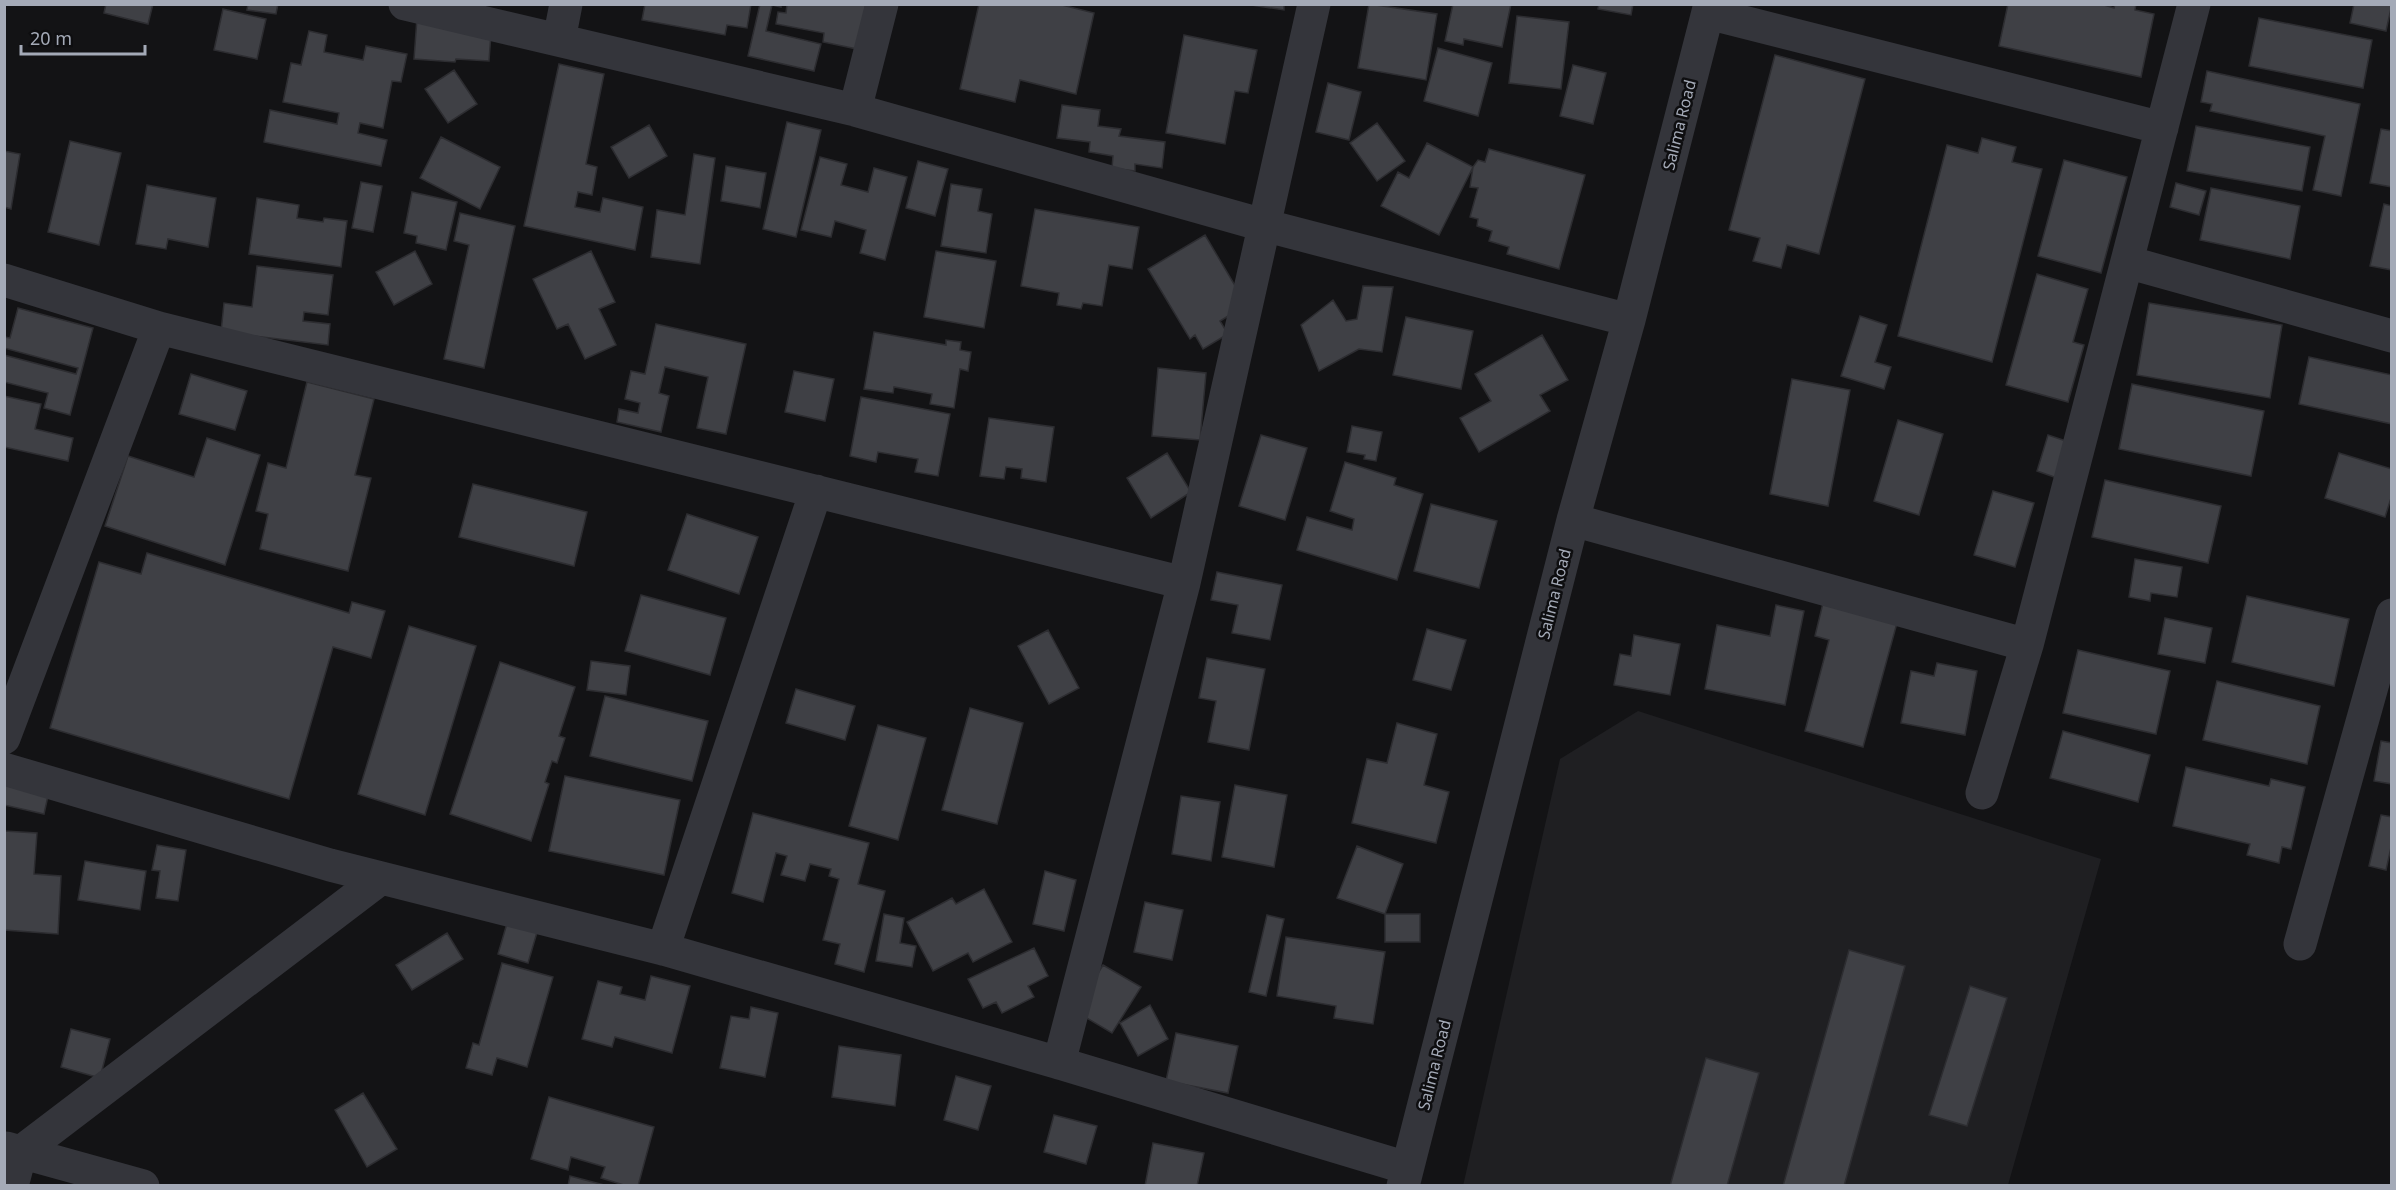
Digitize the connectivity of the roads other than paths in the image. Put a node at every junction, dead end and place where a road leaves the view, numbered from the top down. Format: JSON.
{"nodes":[{"id":1,"x":405,"y":4,"type":"edge"},
{"id":2,"x":566,"y":4,"type":"edge"},
{"id":3,"x":882,"y":4,"type":"edge"},
{"id":4,"x":1314,"y":4,"type":"edge"},
{"id":5,"x":2194,"y":4,"type":"edge"},
{"id":6,"x":1709,"y":9,"type":"edge"},
{"id":7,"x":559,"y":39,"type":"junction"},
{"id":8,"x":855,"y":110,"type":"junction"},
{"id":9,"x":2162,"y":128,"type":"junction"},
{"id":10,"x":1263,"y":225,"type":"junction"},
{"id":11,"x":2127,"y":262,"type":"junction"},
{"id":12,"x":4,"y":280,"type":"edge"},
{"id":13,"x":1629,"y":320,"type":"junction"},
{"id":14,"x":159,"y":328,"type":"junction"},
{"id":15,"x":2391,"y":336,"type":"edge"},
{"id":16,"x":816,"y":491,"type":"junction"},
{"id":17,"x":1573,"y":520,"type":"junction"},
{"id":18,"x":1184,"y":583,"type":"junction"},
{"id":19,"x":2391,"y":615,"type":"edge"},
{"id":20,"x":2027,"y":645,"type":"junction"},
{"id":21,"x":4,"y":738,"type":"edge"},
{"id":22,"x":4,"y":769,"type":"edge"},
{"id":23,"x":1982,"y":793,"type":"dead end"},
{"id":24,"x":381,"y":878,"type":"junction"},
{"id":25,"x":2300,"y":944,"type":"dead end"},
{"id":26,"x":663,"y":949,"type":"junction"},
{"id":27,"x":1059,"y":1063,"type":"junction"},
{"id":28,"x":13,"y":1150,"type":"edge"},
{"id":29,"x":1405,"y":1177,"type":"edge"},
{"id":30,"x":12,"y":1185,"type":"edge"},
{"id":31,"x":143,"y":1185,"type":"edge"}],
"edges":[{"from":1,"to":7,"type":"street"},
{"from":2,"to":7,"type":"street"},
{"from":3,"to":8,"type":"street"},
{"from":4,"to":10,"type":"street"},
{"from":5,"to":9,"type":"street"},
{"from":6,"to":9,"type":"street"},
{"from":6,"to":13,"type":"street","name":"Salima Road"},
{"from":7,"to":8,"type":"street"},
{"from":8,"to":10,"type":"street"},
{"from":9,"to":11,"type":"street"},
{"from":10,"to":13,"type":"street"},
{"from":10,"to":18,"type":"street"},
{"from":11,"to":15,"type":"street"},
{"from":11,"to":20,"type":"street"},
{"from":12,"to":14,"type":"street"},
{"from":13,"to":17,"type":"street","name":"Salima Road"},
{"from":14,"to":16,"type":"street"},
{"from":14,"to":21,"type":"street"},
{"from":16,"to":18,"type":"street"},
{"from":16,"to":26,"type":"street"},
{"from":17,"to":20,"type":"street"},
{"from":17,"to":29,"type":"street","name":"Salima Road"},
{"from":18,"to":27,"type":"street"},
{"from":19,"to":25,"type":"street"},
{"from":20,"to":23,"type":"street"},
{"from":22,"to":24,"type":"street"},
{"from":24,"to":26,"type":"street"},
{"from":24,"to":28,"type":"street"},
{"from":26,"to":27,"type":"street"},
{"from":27,"to":29,"type":"street"},
{"from":28,"to":30,"type":"street"},
{"from":28,"to":31,"type":"street"}]}
